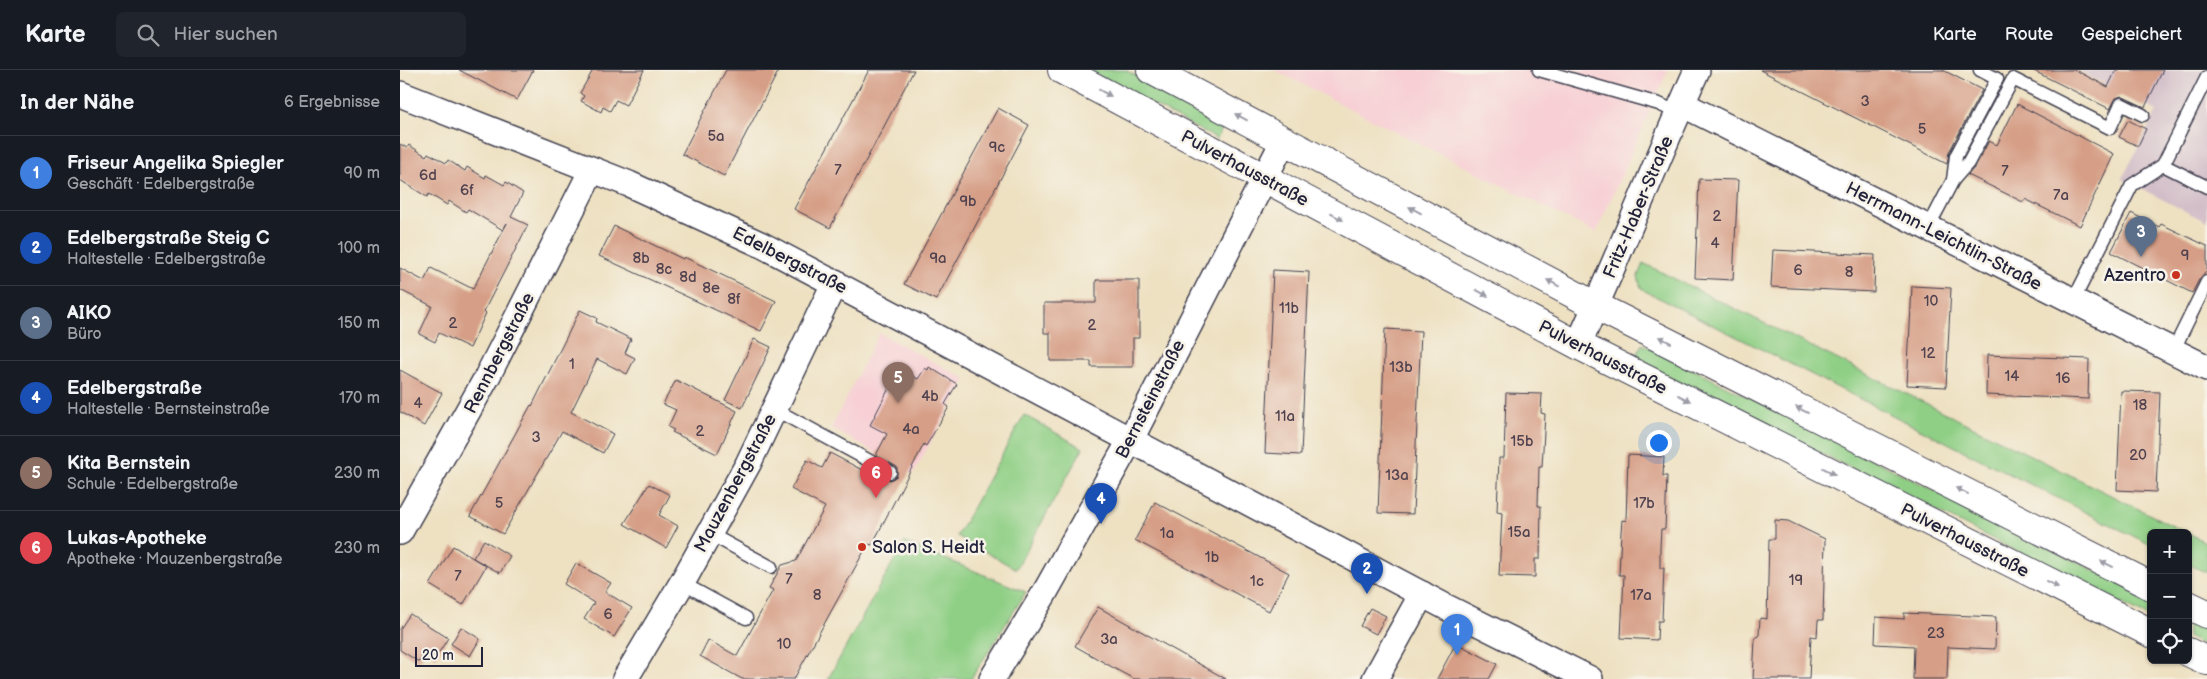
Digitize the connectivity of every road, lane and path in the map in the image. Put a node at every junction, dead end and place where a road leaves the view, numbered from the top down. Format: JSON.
{"nodes":[{"id":1,"x":1062,"y":70,"type":"edge"},
{"id":2,"x":1151,"y":70,"type":"edge"},
{"id":3,"x":1539,"y":70,"type":"edge"},
{"id":4,"x":1697,"y":70,"type":"edge"},
{"id":5,"x":1980,"y":70,"type":"edge"},
{"id":6,"x":2016,"y":75,"type":"edge"},
{"id":7,"x":2207,"y":77,"type":"edge"},
{"id":8,"x":400,"y":94,"type":"edge"},
{"id":9,"x":1680,"y":108,"type":"junction"},
{"id":10,"x":2144,"y":115,"type":"dead end"},
{"id":11,"x":1284,"y":140,"type":"junction"},
{"id":12,"x":2163,"y":165,"type":"junction"},
{"id":13,"x":592,"y":170,"type":"junction"},
{"id":14,"x":1263,"y":177,"type":"junction"},
{"id":15,"x":1952,"y":180,"type":"junction"},
{"id":16,"x":2207,"y":187,"type":"edge"},
{"id":17,"x":1928,"y":228,"type":"junction"},
{"id":18,"x":835,"y":282,"type":"junction"},
{"id":19,"x":2207,"y":282,"type":"edge"},
{"id":20,"x":2073,"y":301,"type":"junction"},
{"id":21,"x":1596,"y":306,"type":"junction"},
{"id":22,"x":1578,"y":345,"type":"junction"},
{"id":23,"x":2172,"y":351,"type":"junction"},
{"id":24,"x":2207,"y":368,"type":"edge"},
{"id":25,"x":774,"y":408,"type":"junction"},
{"id":26,"x":1130,"y":439,"type":"junction"},
{"id":27,"x":890,"y":472,"type":"dead end"},
{"id":28,"x":400,"y":532,"type":"edge"},
{"id":29,"x":710,"y":534,"type":"junction"},
{"id":30,"x":771,"y":567,"type":"dead end"},
{"id":31,"x":682,"y":583,"type":"junction"},
{"id":32,"x":2147,"y":584,"type":"edge"},
{"id":33,"x":1422,"y":594,"type":"junction"},
{"id":34,"x":2192,"y":607,"type":"edge"},
{"id":35,"x":2207,"y":614,"type":"edge"},
{"id":36,"x":746,"y":618,"type":"dead end"},
{"id":37,"x":2147,"y":631,"type":"edge"},
{"id":38,"x":2192,"y":654,"type":"edge"},
{"id":39,"x":2207,"y":661,"type":"edge"},
{"id":40,"x":624,"y":679,"type":"edge"},
{"id":41,"x":992,"y":679,"type":"edge"},
{"id":42,"x":1375,"y":679,"type":"edge"},
{"id":43,"x":1590,"y":679,"type":"edge"}],
"edges":[{"from":1,"to":14,"type":"main road","name":"Pulverhausstraße","one_way":true},
{"from":11,"to":2,"type":"main road","one_way":true},
{"from":3,"to":9,"type":"lane"},
{"from":4,"to":9,"type":"street","name":"Fritz-Haber-Straße"},
{"from":5,"to":15,"type":"lane"},
{"from":6,"to":10,"type":"lane"},
{"from":6,"to":15,"type":"lane"},
{"from":7,"to":12,"type":"lane"},
{"from":8,"to":13,"type":"street","name":"Edelbergstraße"},
{"from":9,"to":17,"type":"street","name":"Herrmann-Leichtlin-Straße"},
{"from":9,"to":21,"type":"street","name":"Fritz-Haber-Straße"},
{"from":11,"to":14,"type":"street","name":"Bernsteinstraße"},
{"from":21,"to":11,"type":"main road","one_way":true},
{"from":12,"to":16,"type":"lane"},
{"from":12,"to":20,"type":"lane"},
{"from":13,"to":18,"type":"street","name":"Edelbergstraße"},
{"from":13,"to":28,"type":"street","name":"Rennbergstraße"},
{"from":14,"to":22,"type":"main road","name":"Pulverhausstraße","one_way":true},
{"from":14,"to":26,"type":"street","name":"Bernsteinstraße"},
{"from":15,"to":17,"type":"lane"},
{"from":17,"to":20,"type":"street","name":"Herrmann-Leichtlin-Straße"},
{"from":18,"to":25,"type":"street","name":"Mauzenbergstraße"},
{"from":18,"to":26,"type":"street","name":"Edelbergstraße"},
{"from":19,"to":23,"type":"lane"},
{"from":20,"to":23,"type":"street","name":"Herrmann-Leichtlin-Straße"},
{"from":21,"to":22,"type":"street","name":"Fritz-Haber-Straße"},
{"from":32,"to":21,"type":"main road","one_way":true},
{"from":22,"to":37,"type":"main road","name":"Pulverhausstraße","one_way":true},
{"from":23,"to":24,"type":"street","name":"Herrmann-Leichtlin-Straße"},
{"from":25,"to":27,"type":"lane"},
{"from":25,"to":29,"type":"street","name":"Mauzenbergstraße"},
{"from":26,"to":33,"type":"street","name":"Edelbergstraße"},
{"from":26,"to":41,"type":"street","name":"Bernsteinstraße"},
{"from":29,"to":30,"type":"lane"},
{"from":29,"to":31,"type":"street","name":"Mauzenbergstraße"},
{"from":31,"to":36,"type":"lane"},
{"from":31,"to":40,"type":"street","name":"Mauzenbergstraße"},
{"from":33,"to":42,"type":"street"},
{"from":33,"to":43,"type":"street","name":"Edelbergstraße"},
{"from":34,"to":35,"type":"main road"},
{"from":38,"to":39,"type":"main road"}]}
